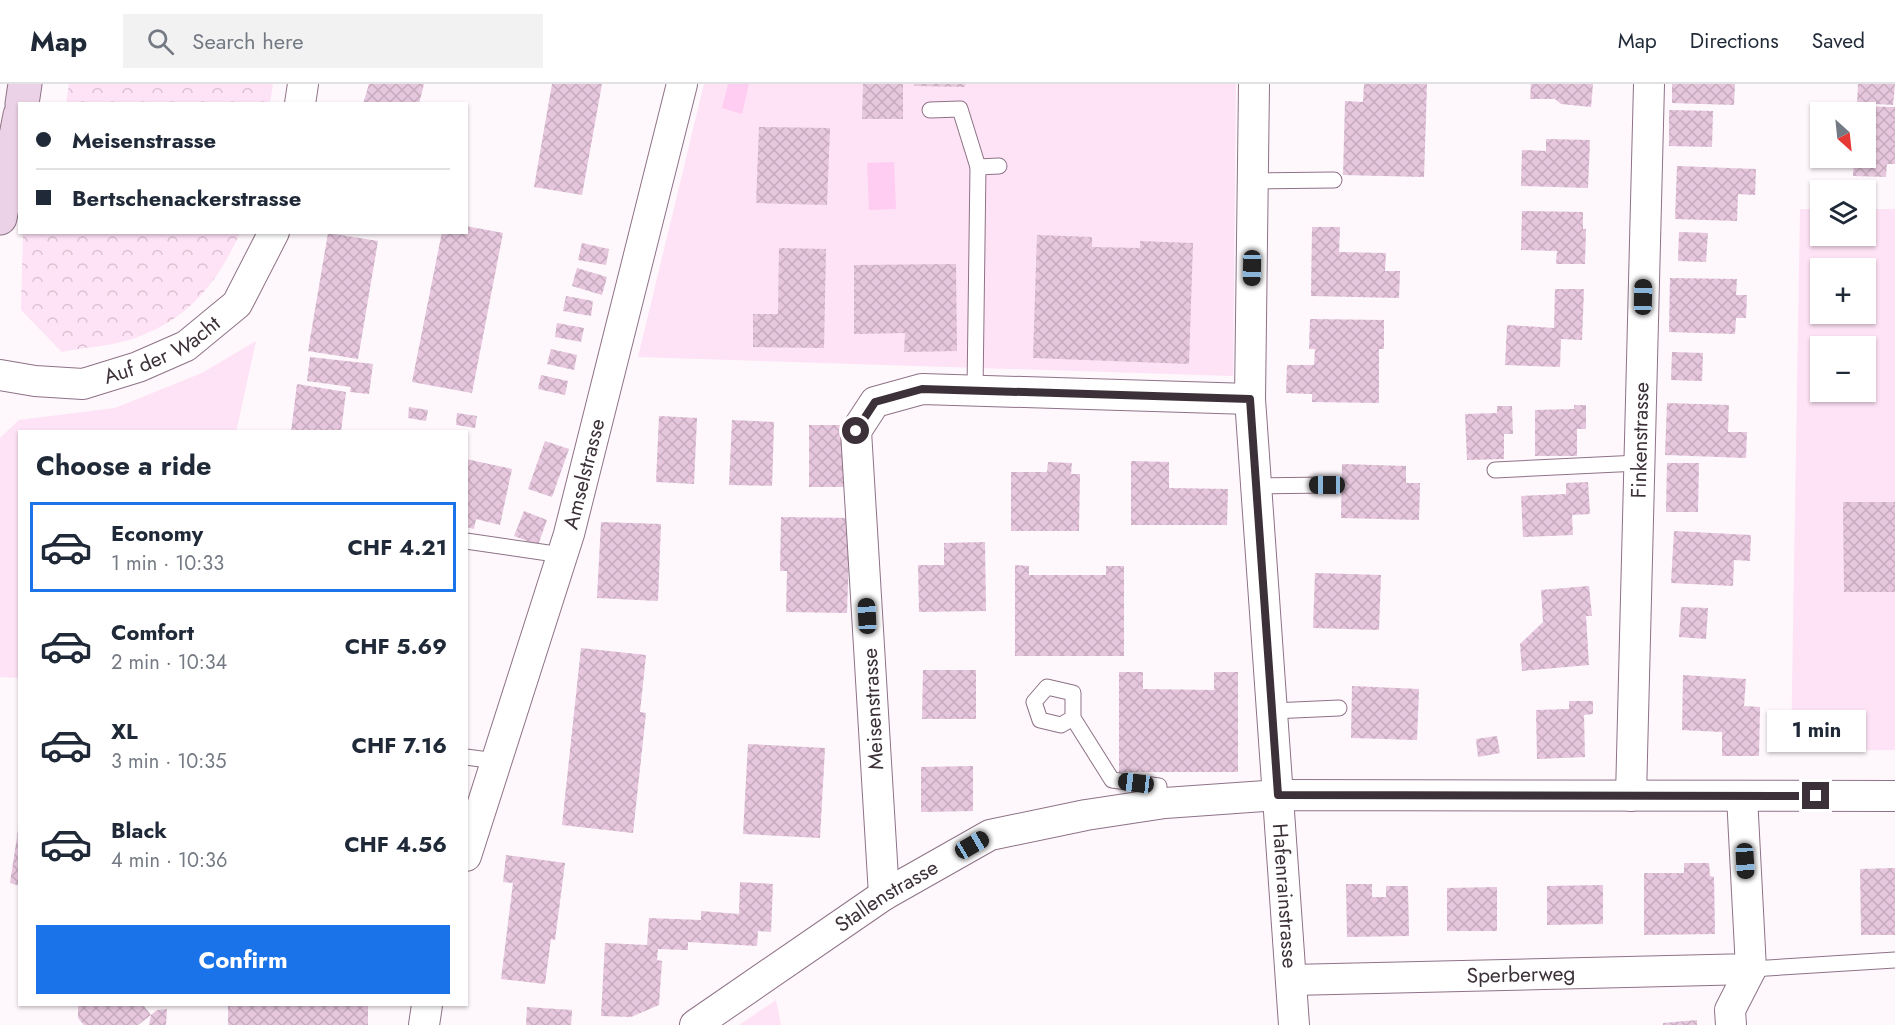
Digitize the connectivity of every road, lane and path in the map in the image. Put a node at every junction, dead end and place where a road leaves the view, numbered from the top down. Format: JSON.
{"nodes":[{"id":1,"x":25,"y":84,"type":"edge"},
{"id":2,"x":303,"y":84,"type":"edge"},
{"id":3,"x":682,"y":84,"type":"edge"},
{"id":4,"x":1254,"y":84,"type":"edge"},
{"id":5,"x":1649,"y":84,"type":"edge"},
{"id":6,"x":22,"y":102,"type":"edge"},
{"id":7,"x":300,"y":102,"type":"edge"},
{"id":8,"x":930,"y":110,"type":"dead end"},
{"id":9,"x":18,"y":125,"type":"edge"},
{"id":10,"x":999,"y":166,"type":"dead end"},
{"id":11,"x":978,"y":167,"type":"junction"},
{"id":12,"x":1334,"y":180,"type":"dead end"},
{"id":13,"x":1253,"y":181,"type":"junction"},
{"id":14,"x":0,"y":218,"type":"edge"},
{"id":15,"x":273,"y":234,"type":"edge"},
{"id":16,"x":0,"y":375,"type":"edge"},
{"id":17,"x":975,"y":391,"type":"junction"},
{"id":18,"x":1250,"y":399,"type":"junction"},
{"id":19,"x":1639,"y":463,"type":"junction"},
{"id":20,"x":1495,"y":470,"type":"dead end"},
{"id":21,"x":1327,"y":485,"type":"dead end"},
{"id":22,"x":1256,"y":486,"type":"junction"},
{"id":23,"x":468,"y":541,"type":"edge"},
{"id":24,"x":562,"y":555,"type":"junction"},
{"id":25,"x":1339,"y":708,"type":"dead end"},
{"id":26,"x":1272,"y":711,"type":"junction"},
{"id":27,"x":1073,"y":718,"type":"dead end"},
{"id":28,"x":468,"y":757,"type":"edge"},
{"id":29,"x":496,"y":761,"type":"junction"},
{"id":30,"x":1112,"y":780,"type":"junction"},
{"id":31,"x":1278,"y":795,"type":"junction"},
{"id":32,"x":1631,"y":796,"type":"junction"},
{"id":33,"x":1742,"y":796,"type":"junction"},
{"id":34,"x":1895,"y":796,"type":"edge"},
{"id":35,"x":1159,"y":803,"type":"junction"},
{"id":36,"x":1116,"y":810,"type":"junction"},
{"id":37,"x":468,"y":850,"type":"edge"},
{"id":38,"x":884,"y":895,"type":"junction"},
{"id":39,"x":1895,"y":960,"type":"edge"},
{"id":40,"x":1751,"y":969,"type":"junction"},
{"id":41,"x":1291,"y":980,"type":"junction"},
{"id":42,"x":427,"y":1006,"type":"edge"},
{"id":43,"x":424,"y":1025,"type":"edge"},
{"id":44,"x":694,"y":1025,"type":"edge"},
{"id":45,"x":1294,"y":1025,"type":"edge"},
{"id":46,"x":1731,"y":1025,"type":"edge"}],
"edges":[{"from":1,"to":6,"type":"main road"},
{"from":2,"to":7,"type":"street"},
{"from":3,"to":24,"type":"street","name":"Amselstrasse"},
{"from":4,"to":13,"type":"street","name":"Hafenrainstrasse"},
{"from":5,"to":19,"type":"street","name":"Finkenstrasse"},
{"from":8,"to":11,"type":"lane"},
{"from":9,"to":14,"type":"main road"},
{"from":10,"to":11,"type":"lane"},
{"from":11,"to":17,"type":"lane"},
{"from":12,"to":13,"type":"lane"},
{"from":13,"to":18,"type":"street","name":"Hafenrainstrasse"},
{"from":15,"to":16,"type":"street","name":"Auf der Wacht"},
{"from":17,"to":18,"type":"street","name":"Meisenstrasse"},
{"from":17,"to":38,"type":"street","name":"Meisenstrasse"},
{"from":18,"to":22,"type":"street","name":"Hafenrainstrasse"},
{"from":19,"to":20,"type":"lane"},
{"from":19,"to":32,"type":"street","name":"Finkenstrasse"},
{"from":21,"to":22,"type":"lane"},
{"from":22,"to":26,"type":"street","name":"Hafenrainstrasse"},
{"from":23,"to":24,"type":"lane"},
{"from":24,"to":29,"type":"street","name":"Amselstrasse"},
{"from":25,"to":26,"type":"lane"},
{"from":26,"to":31,"type":"street","name":"Hafenrainstrasse"},
{"from":27,"to":30,"type":"lane"},
{"from":28,"to":29,"type":"lane"},
{"from":29,"to":37,"type":"street","name":"Amselstrasse"},
{"from":30,"to":35,"type":"lane"},
{"from":30,"to":36,"type":"lane"},
{"from":31,"to":32,"type":"street","name":"Stallenstrasse"},
{"from":31,"to":35,"type":"street","name":"Stallenstrasse"},
{"from":31,"to":41,"type":"street","name":"Hafenrainstrasse"},
{"from":32,"to":33,"type":"street","name":"Stallenstrasse"},
{"from":33,"to":34,"type":"street","name":"Stallenstrasse"},
{"from":33,"to":40,"type":"street"},
{"from":35,"to":36,"type":"street","name":"Stallenstrasse"},
{"from":36,"to":38,"type":"street","name":"Stallenstrasse"},
{"from":38,"to":44,"type":"street","name":"Stallenstrasse"},
{"from":39,"to":40,"type":"lane"},
{"from":40,"to":41,"type":"street","name":"Sperberweg"},
{"from":40,"to":46,"type":"street"},
{"from":41,"to":45,"type":"street","name":"Hafenrainstrasse"},
{"from":42,"to":43,"type":"street"}]}
